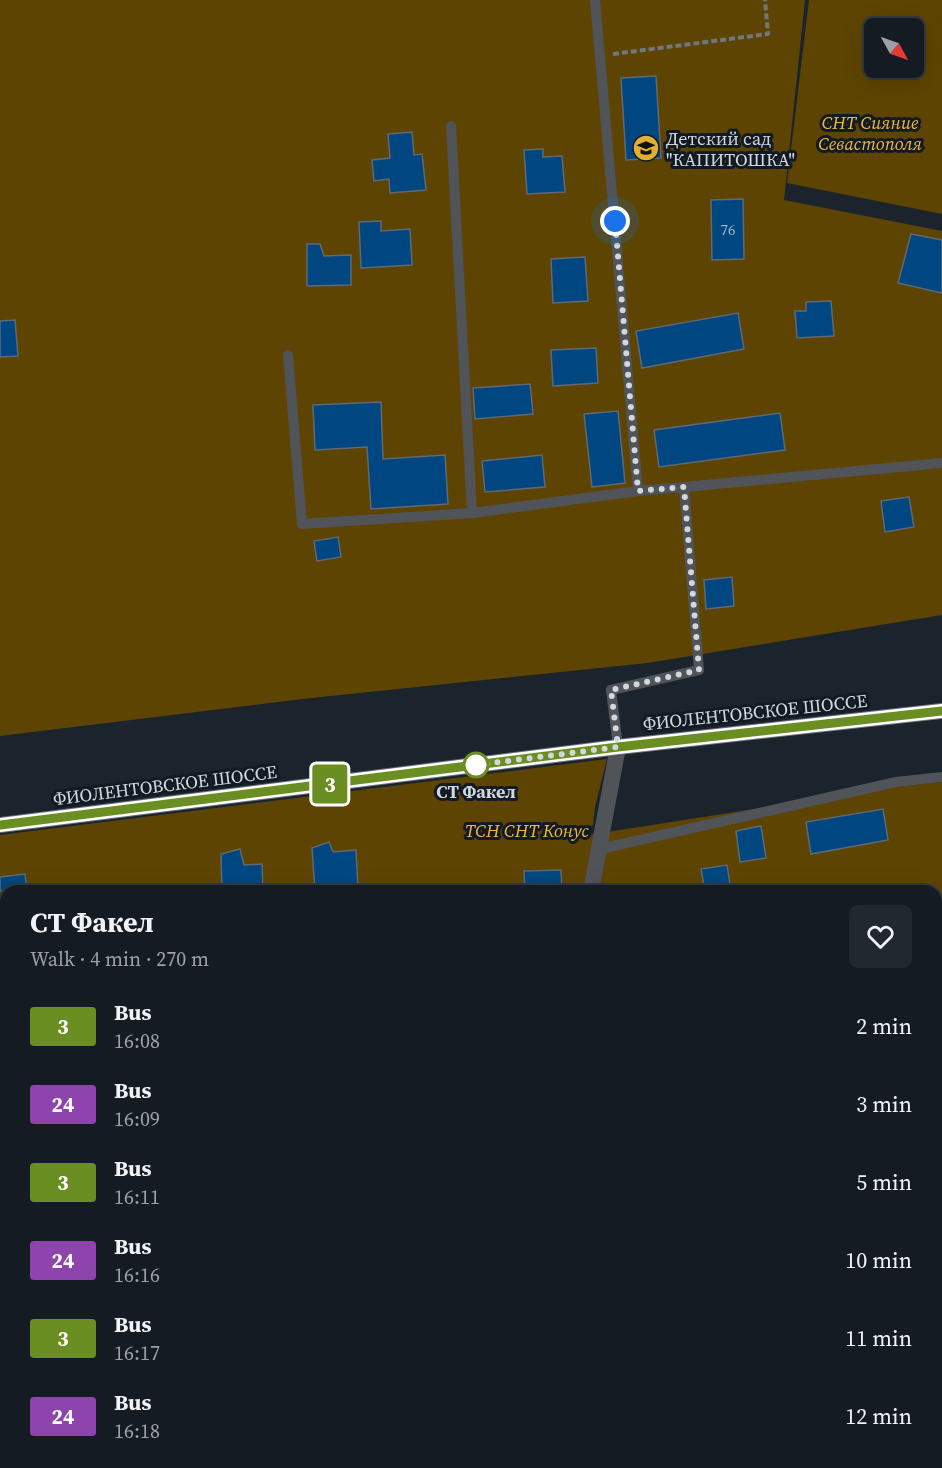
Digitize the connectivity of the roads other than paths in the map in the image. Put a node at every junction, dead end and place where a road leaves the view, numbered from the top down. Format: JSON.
{"nodes":[{"id":1,"x":595,"y":0,"type":"edge"},
{"id":2,"x":451,"y":126,"type":"dead end"},
{"id":3,"x":288,"y":355,"type":"dead end"},
{"id":4,"x":942,"y":463,"type":"edge"},
{"id":5,"x":684,"y":487,"type":"junction"},
{"id":6,"x":638,"y":491,"type":"junction"},
{"id":7,"x":472,"y":513,"type":"junction"},
{"id":8,"x":942,"y":711,"type":"edge"},
{"id":9,"x":618,"y":747,"type":"junction"},
{"id":10,"x":942,"y":777,"type":"edge"},
{"id":11,"x":0,"y":825,"type":"edge"},
{"id":12,"x":600,"y":849,"type":"junction"},
{"id":13,"x":592,"y":885,"type":"edge"}],
"edges":[{"from":1,"to":6,"type":"lane"},
{"from":2,"to":7,"type":"lane"},
{"from":3,"to":7,"type":"lane"},
{"from":4,"to":5,"type":"lane"},
{"from":5,"to":6,"type":"lane"},
{"from":5,"to":9,"type":"lane"},
{"from":6,"to":7,"type":"lane"},
{"from":8,"to":9,"type":"main road","name":"ФИОЛЕНТОВСКОЕ ШОССЕ"},
{"from":9,"to":11,"type":"main road","name":"ФИОЛЕНТОВСКОЕ ШОССЕ"},
{"from":9,"to":12,"type":"street"},
{"from":10,"to":12,"type":"lane"},
{"from":12,"to":13,"type":"street"}]}
